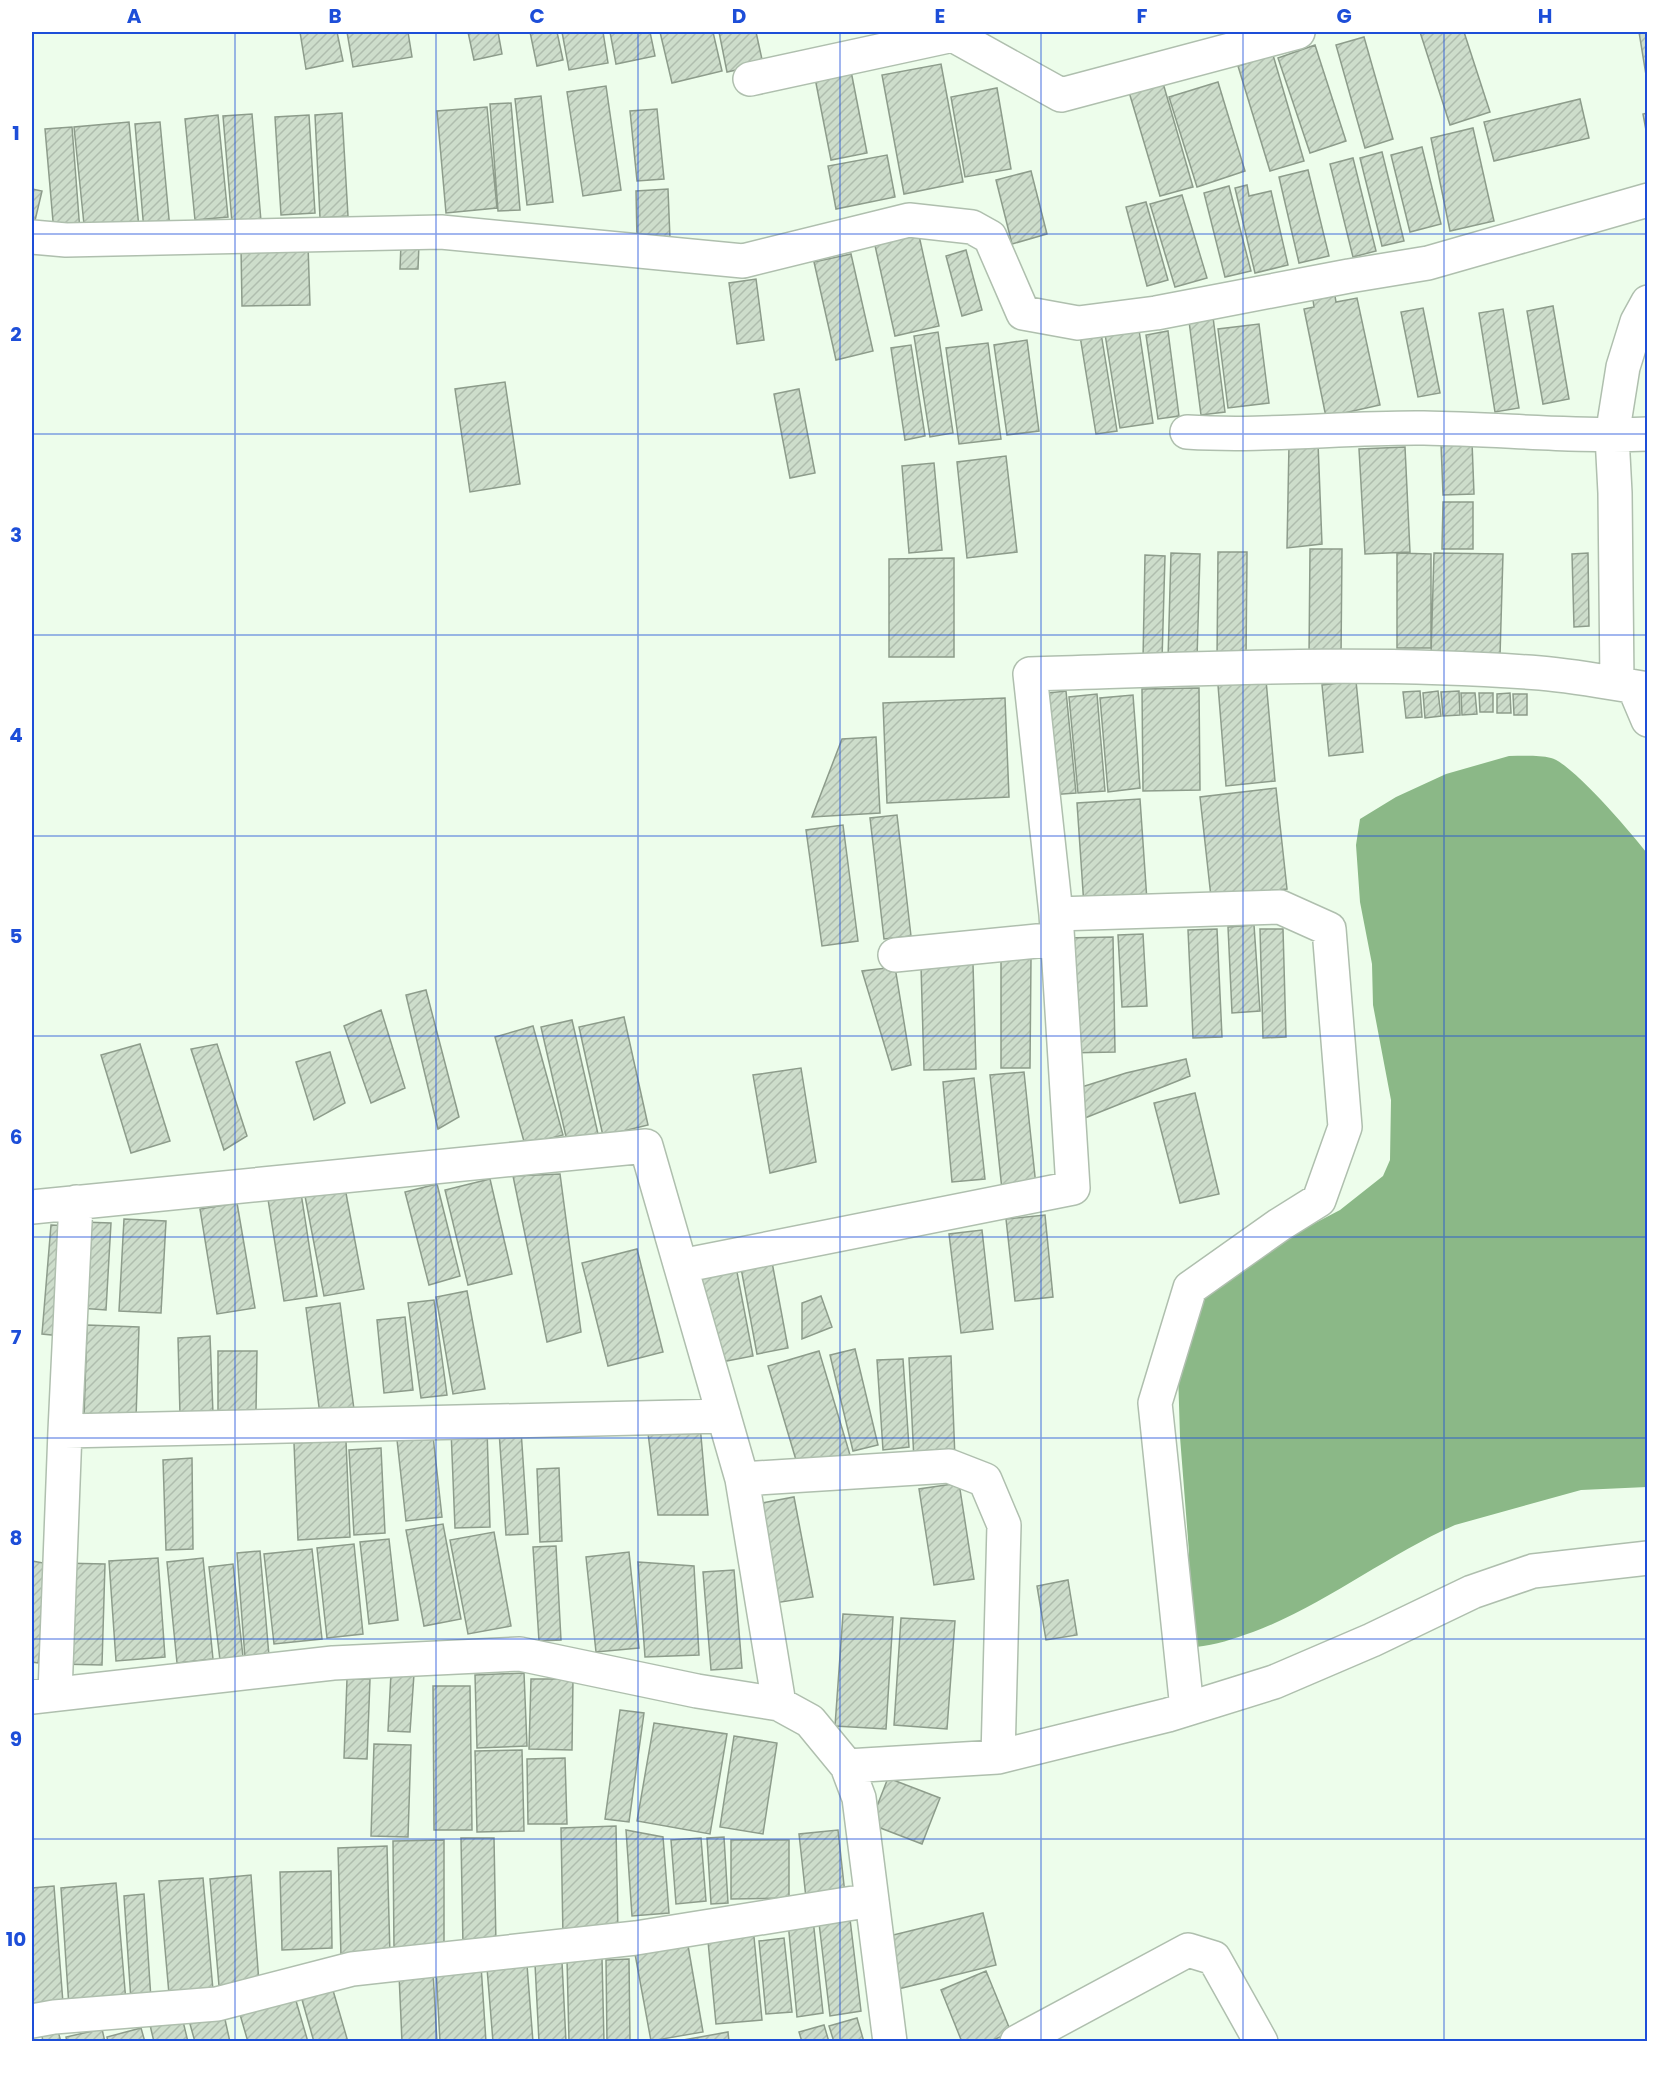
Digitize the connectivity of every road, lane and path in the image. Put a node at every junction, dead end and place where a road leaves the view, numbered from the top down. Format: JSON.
{"nodes":[{"id":1,"x":1298,"y":32,"type":"edge"},
{"id":2,"x":750,"y":79,"type":"dead end"},
{"id":3,"x":1647,"y":201,"type":"edge"},
{"id":4,"x":32,"y":237,"type":"edge"},
{"id":5,"x":1647,"y":302,"type":"edge"},
{"id":6,"x":1187,"y":432,"type":"dead end"},
{"id":7,"x":1647,"y":434,"type":"edge"},
{"id":8,"x":1612,"y":436,"type":"junction"},
{"id":9,"x":1633,"y":686,"type":"edge"},
{"id":10,"x":1647,"y":720,"type":"edge"},
{"id":11,"x":1056,"y":926,"type":"junction"},
{"id":12,"x":895,"y":955,"type":"dead end"},
{"id":13,"x":76,"y":1202,"type":"junction"},
{"id":14,"x":32,"y":1207,"type":"edge"},
{"id":15,"x":681,"y":1266,"type":"junction"},
{"id":16,"x":724,"y":1416,"type":"junction"},
{"id":17,"x":65,"y":1431,"type":"junction"},
{"id":18,"x":742,"y":1479,"type":"junction"},
{"id":19,"x":1647,"y":1557,"type":"edge"},
{"id":20,"x":43,"y":1695,"type":"edge"},
{"id":21,"x":779,"y":1704,"type":"junction"},
{"id":22,"x":1187,"y":1709,"type":"junction"},
{"id":23,"x":998,"y":1757,"type":"junction"},
{"id":24,"x":847,"y":1766,"type":"junction"},
{"id":25,"x":872,"y":1900,"type":"junction"},
{"id":26,"x":32,"y":2021,"type":"edge"},
{"id":27,"x":890,"y":2042,"type":"edge"},
{"id":28,"x":1017,"y":2042,"type":"edge"},
{"id":29,"x":1261,"y":2042,"type":"edge"}],
"edges":[{"from":1,"to":2,"type":"street"},
{"from":3,"to":4,"type":"street"},
{"from":5,"to":8,"type":"street"},
{"from":6,"to":8,"type":"street"},
{"from":7,"to":8,"type":"street"},
{"from":8,"to":9,"type":"street"},
{"from":9,"to":10,"type":"street"},
{"from":9,"to":11,"type":"street"},
{"from":11,"to":12,"type":"street"},
{"from":11,"to":15,"type":"street"},
{"from":11,"to":22,"type":"street"},
{"from":13,"to":14,"type":"street"},
{"from":13,"to":15,"type":"street"},
{"from":13,"to":17,"type":"street"},
{"from":15,"to":16,"type":"street"},
{"from":16,"to":17,"type":"street"},
{"from":16,"to":18,"type":"street"},
{"from":17,"to":20,"type":"street"},
{"from":18,"to":21,"type":"street"},
{"from":18,"to":23,"type":"street"},
{"from":19,"to":22,"type":"street"},
{"from":20,"to":21,"type":"street"},
{"from":21,"to":24,"type":"street"},
{"from":22,"to":23,"type":"street"},
{"from":23,"to":24,"type":"street"},
{"from":24,"to":25,"type":"street"},
{"from":25,"to":26,"type":"street"},
{"from":25,"to":27,"type":"street"},
{"from":28,"to":29,"type":"street"}]}
